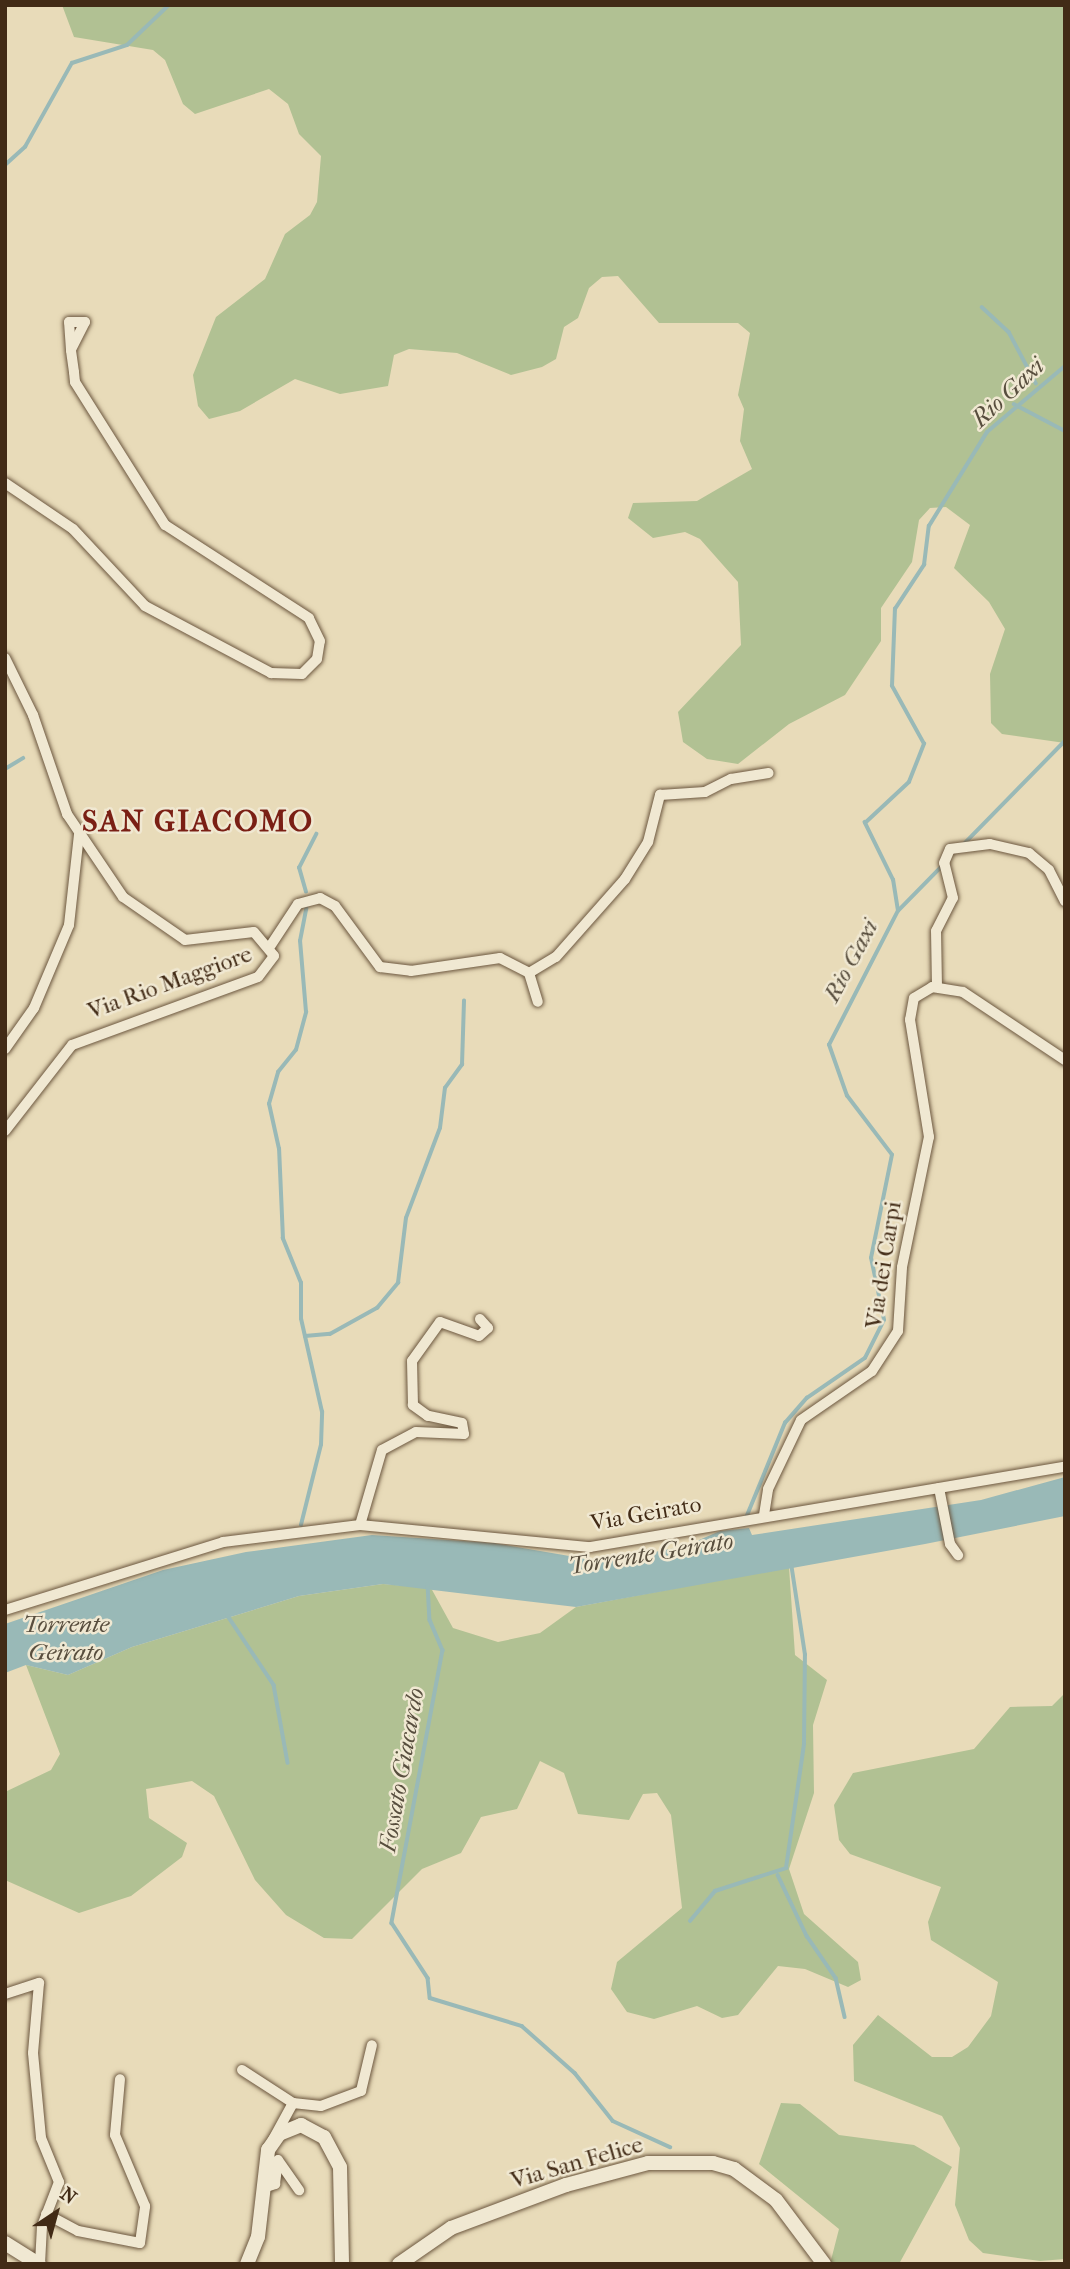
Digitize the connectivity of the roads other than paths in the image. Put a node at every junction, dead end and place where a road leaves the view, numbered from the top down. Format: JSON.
{"nodes":[{"id":1,"x":71,"y":350,"type":"dead end"},
{"id":2,"x":5,"y":483,"type":"edge"},
{"id":3,"x":5,"y":659,"type":"edge"},
{"id":4,"x":769,"y":774,"type":"dead end"},
{"id":5,"x":79,"y":834,"type":"junction"},
{"id":6,"x":1065,"y":901,"type":"edge"},
{"id":7,"x":271,"y":945,"type":"junction"},
{"id":8,"x":528,"y":973,"type":"junction"},
{"id":9,"x":937,"y":987,"type":"junction"},
{"id":10,"x":538,"y":1002,"type":"dead end"},
{"id":11,"x":5,"y":1049,"type":"edge"},
{"id":12,"x":1065,"y":1060,"type":"edge"},
{"id":13,"x":5,"y":1131,"type":"edge"},
{"id":14,"x":480,"y":1319,"type":"dead end"},
{"id":15,"x":1065,"y":1467,"type":"edge"},
{"id":16,"x":939,"y":1488,"type":"junction"},
{"id":17,"x":761,"y":1516,"type":"junction"},
{"id":18,"x":360,"y":1525,"type":"junction"},
{"id":19,"x":958,"y":1555,"type":"dead end"},
{"id":20,"x":5,"y":1610,"type":"edge"},
{"id":21,"x":5,"y":1994,"type":"edge"},
{"id":22,"x":372,"y":2045,"type":"dead end"},
{"id":23,"x":242,"y":2070,"type":"dead end"},
{"id":24,"x":120,"y":2079,"type":"dead end"},
{"id":25,"x":293,"y":2102,"type":"junction"},
{"id":26,"x":270,"y":2145,"type":"junction"},
{"id":27,"x":263,"y":2188,"type":"junction"},
{"id":28,"x":299,"y":2190,"type":"dead end"},
{"id":29,"x":46,"y":2214,"type":"junction"},
{"id":30,"x":5,"y":2243,"type":"edge"},
{"id":31,"x":40,"y":2264,"type":"edge"},
{"id":32,"x":247,"y":2264,"type":"edge"},
{"id":33,"x":342,"y":2264,"type":"edge"},
{"id":34,"x":399,"y":2264,"type":"edge"},
{"id":35,"x":824,"y":2264,"type":"edge"}],
"edges":[{"from":1,"to":2,"type":"street"},
{"from":3,"to":5,"type":"street","name":"Via Rio Maggiore"},
{"from":4,"to":8,"type":"street"},
{"from":5,"to":7,"type":"street","name":"Via Rio Maggiore"},
{"from":5,"to":11,"type":"street"},
{"from":6,"to":9,"type":"street"},
{"from":7,"to":8,"type":"street"},
{"from":7,"to":13,"type":"street","name":"Via Rio Maggiore"},
{"from":8,"to":10,"type":"street"},
{"from":9,"to":12,"type":"street"},
{"from":9,"to":17,"type":"street","name":"Via dei Carpi"},
{"from":14,"to":18,"type":"street"},
{"from":15,"to":16,"type":"street","name":"Via Geirato"},
{"from":16,"to":17,"type":"street","name":"Via Geirato"},
{"from":16,"to":19,"type":"street"},
{"from":17,"to":18,"type":"street","name":"Via Geirato"},
{"from":18,"to":20,"type":"street","name":"Via Geirato"},
{"from":21,"to":29,"type":"street"},
{"from":22,"to":25,"type":"street"},
{"from":23,"to":25,"type":"street"},
{"from":24,"to":29,"type":"street"},
{"from":25,"to":26,"type":"street"},
{"from":26,"to":27,"type":"street"},
{"from":26,"to":33,"type":"street"},
{"from":27,"to":28,"type":"street"},
{"from":27,"to":32,"type":"street"},
{"from":29,"to":31,"type":"street"},
{"from":30,"to":31,"type":"street"},
{"from":34,"to":35,"type":"street","name":"Via San Felice"}]}
